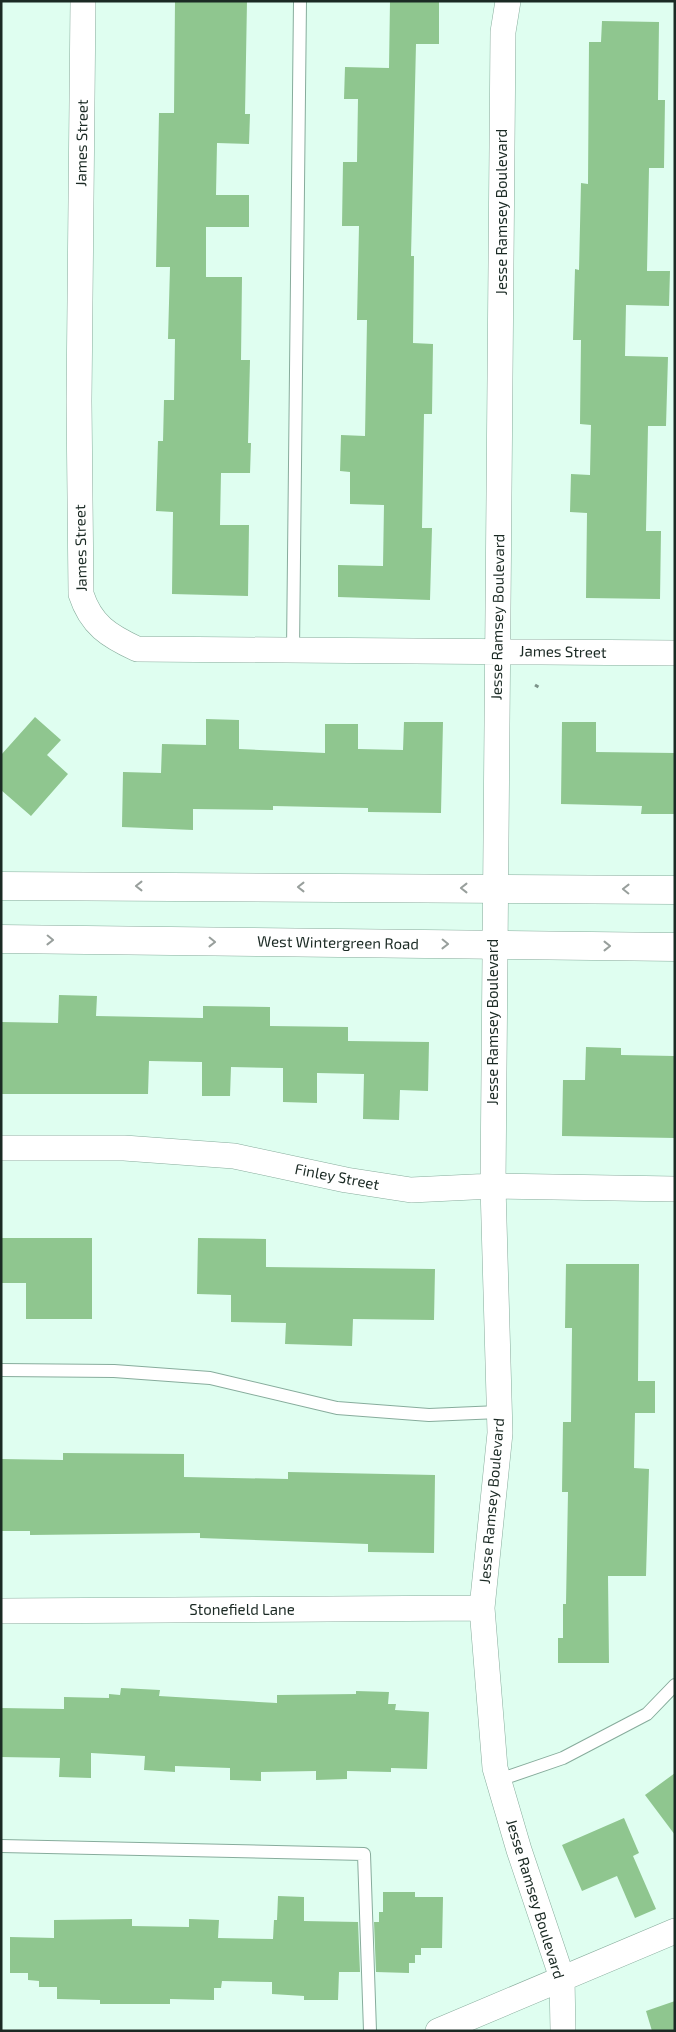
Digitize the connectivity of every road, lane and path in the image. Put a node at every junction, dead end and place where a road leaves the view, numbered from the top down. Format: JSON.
{"nodes":[{"id":1,"x":83,"y":1,"type":"edge"},
{"id":2,"x":300,"y":1,"type":"edge"},
{"id":3,"x":508,"y":1,"type":"edge"},
{"id":4,"x":293,"y":650,"type":"junction"},
{"id":5,"x":498,"y":651,"type":"junction"},
{"id":6,"x":675,"y":653,"type":"edge"},
{"id":7,"x":536,"y":685,"type":"dead end"},
{"id":8,"x":540,"y":688,"type":"dead end"},
{"id":9,"x":1,"y":886,"type":"edge"},
{"id":10,"x":495,"y":888,"type":"junction"},
{"id":11,"x":675,"y":890,"type":"edge"},
{"id":12,"x":1,"y":939,"type":"edge"},
{"id":13,"x":494,"y":945,"type":"junction"},
{"id":14,"x":675,"y":946,"type":"edge"},
{"id":15,"x":1,"y":1148,"type":"edge"},
{"id":16,"x":493,"y":1186,"type":"junction"},
{"id":17,"x":675,"y":1189,"type":"edge"},
{"id":18,"x":1,"y":1370,"type":"edge"},
{"id":19,"x":499,"y":1412,"type":"junction"},
{"id":20,"x":482,"y":1608,"type":"junction"},
{"id":21,"x":1,"y":1611,"type":"edge"},
{"id":22,"x":675,"y":1685,"type":"edge"},
{"id":23,"x":499,"y":1780,"type":"junction"},
{"id":24,"x":1,"y":1846,"type":"edge"},
{"id":25,"x":675,"y":1931,"type":"edge"},
{"id":26,"x":562,"y":1978,"type":"junction"},
{"id":27,"x":370,"y":2031,"type":"edge"},
{"id":28,"x":438,"y":2031,"type":"edge"},
{"id":29,"x":563,"y":2031,"type":"edge"}],
"edges":[{"from":1,"to":4,"type":"street","name":"James Street"},
{"from":2,"to":4,"type":"lane"},
{"from":3,"to":5,"type":"street","name":"Jesse Ramsey Boulevard"},
{"from":4,"to":5,"type":"street","name":"James Street"},
{"from":5,"to":6,"type":"street","name":"James Street"},
{"from":5,"to":10,"type":"street","name":"Jesse Ramsey Boulevard"},
{"from":7,"to":8,"type":"path"},
{"from":10,"to":9,"type":"street","one_way":true},
{"from":11,"to":10,"type":"street","one_way":true},
{"from":10,"to":13,"type":"street","name":"Jesse Ramsey Boulevard"},
{"from":12,"to":13,"type":"street","name":"West Wintergreen Road","one_way":true},
{"from":13,"to":14,"type":"street","name":"West Wintergreen Road","one_way":true},
{"from":13,"to":16,"type":"street","name":"Jesse Ramsey Boulevard"},
{"from":15,"to":16,"type":"street","name":"Finley Street"},
{"from":16,"to":17,"type":"street","name":"Finley Street"},
{"from":16,"to":19,"type":"street","name":"Jesse Ramsey Boulevard"},
{"from":18,"to":19,"type":"lane"},
{"from":19,"to":20,"type":"street","name":"Jesse Ramsey Boulevard"},
{"from":20,"to":21,"type":"street","name":"Stonefield Lane"},
{"from":20,"to":23,"type":"street","name":"Jesse Ramsey Boulevard"},
{"from":22,"to":23,"type":"lane"},
{"from":23,"to":26,"type":"street","name":"Jesse Ramsey Boulevard"},
{"from":24,"to":27,"type":"lane"},
{"from":25,"to":26,"type":"street"},
{"from":26,"to":28,"type":"street"},
{"from":26,"to":29,"type":"street","name":"Jesse Ramsey Boulevard"}]}
